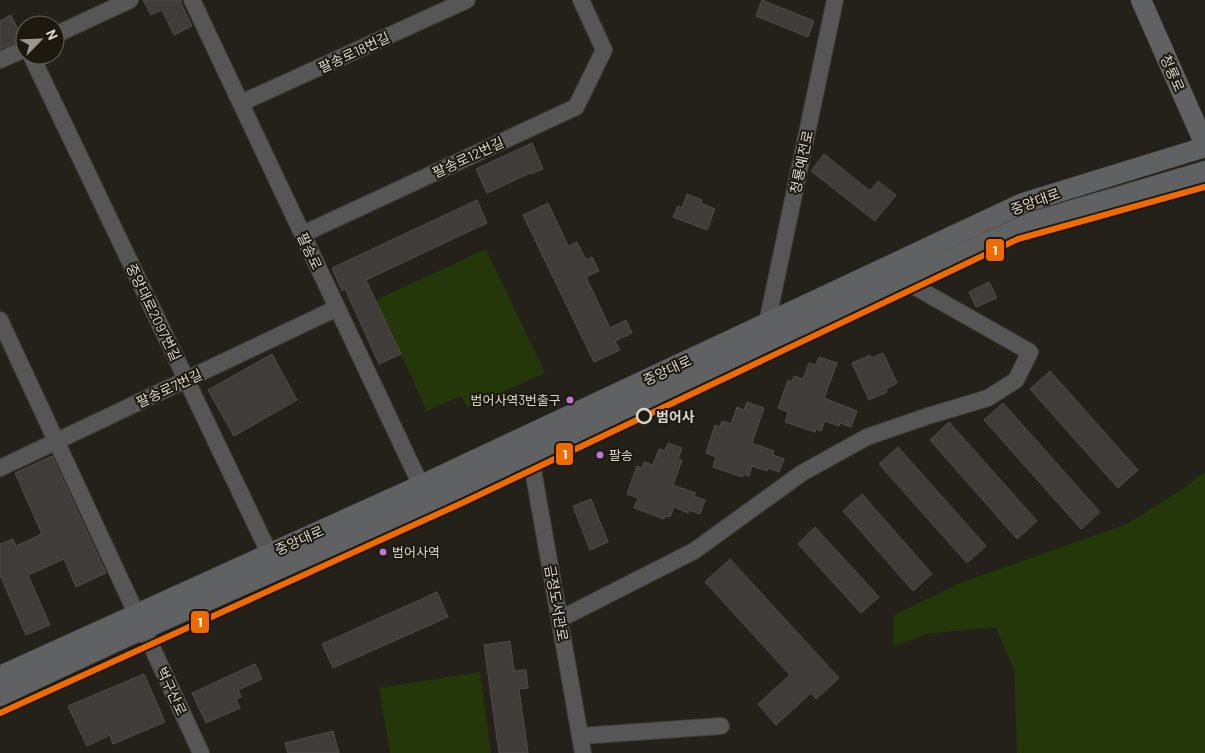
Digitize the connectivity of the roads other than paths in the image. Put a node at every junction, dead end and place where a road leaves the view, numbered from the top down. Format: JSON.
{"nodes":[{"id":1,"x":130,"y":0,"type":"edge"},
{"id":2,"x":192,"y":0,"type":"edge"},
{"id":3,"x":467,"y":0,"type":"edge"},
{"id":4,"x":581,"y":0,"type":"edge"},
{"id":5,"x":835,"y":0,"type":"edge"},
{"id":6,"x":1141,"y":0,"type":"edge"},
{"id":7,"x":65,"y":30,"type":"edge"},
{"id":8,"x":15,"y":53,"type":"edge"},
{"id":9,"x":0,"y":60,"type":"edge"},
{"id":10,"x":37,"y":65,"type":"edge"},
{"id":11,"x":241,"y":104,"type":"junction"},
{"id":12,"x":1205,"y":146,"type":"edge"},
{"id":13,"x":1205,"y":171,"type":"edge"},
{"id":14,"x":302,"y":234,"type":"junction"},
{"id":15,"x":902,"y":280,"type":"junction"},
{"id":16,"x":337,"y":308,"type":"junction"},
{"id":17,"x":0,"y":320,"type":"edge"},
{"id":18,"x":766,"y":323,"type":"junction"},
{"id":19,"x":186,"y":380,"type":"junction"},
{"id":20,"x":56,"y":442,"type":"junction"},
{"id":21,"x":530,"y":453,"type":"junction"},
{"id":22,"x":0,"y":468,"type":"edge"},
{"id":23,"x":425,"y":494,"type":"junction"},
{"id":24,"x":273,"y":562,"type":"junction"},
{"id":25,"x":560,"y":619,"type":"junction"},
{"id":26,"x":140,"y":622,"type":"junction"},
{"id":27,"x":0,"y":676,"type":"edge"},
{"id":28,"x":0,"y":696,"type":"edge"},
{"id":29,"x":720,"y":726,"type":"dead end"},
{"id":30,"x":580,"y":736,"type":"junction"},
{"id":31,"x":201,"y":753,"type":"edge"},
{"id":32,"x":583,"y":753,"type":"edge"}],
"edges":[{"from":1,"to":7,"type":"street"},
{"from":2,"to":11,"type":"street","name":"팔송로"},
{"from":3,"to":11,"type":"street","name":"팔송로18번길"},
{"from":4,"to":14,"type":"street","name":"팔송로12번길"},
{"from":5,"to":18,"type":"street","name":"청룡예전로"},
{"from":6,"to":12,"type":"main road","name":"청룡로"},
{"from":8,"to":9,"type":"street"},
{"from":10,"to":19,"type":"street","name":"중앙대로2097번길"},
{"from":11,"to":14,"type":"street","name":"팔송로"},
{"from":12,"to":18,"type":"main road","name":"중앙대로"},
{"from":13,"to":15,"type":"main road","name":"중앙대로"},
{"from":14,"to":16,"type":"street","name":"팔송로"},
{"from":15,"to":21,"type":"main road","name":"중앙대로"},
{"from":15,"to":25,"type":"street"},
{"from":16,"to":19,"type":"street","name":"팔송로7번길"},
{"from":16,"to":23,"type":"street","name":"팔송로"},
{"from":17,"to":20,"type":"street"},
{"from":18,"to":23,"type":"main road","name":"중앙대로"},
{"from":19,"to":20,"type":"street","name":"팔송로7번길"},
{"from":19,"to":24,"type":"street","name":"중앙대로2097번길"},
{"from":20,"to":22,"type":"street","name":"팔송로7번길"},
{"from":20,"to":26,"type":"street"},
{"from":21,"to":23,"type":"main road","name":"중앙대로"},
{"from":21,"to":25,"type":"street","name":"금정도서관로"},
{"from":23,"to":24,"type":"main road","name":"중앙대로"},
{"from":24,"to":26,"type":"main road","name":"중앙대로"},
{"from":25,"to":30,"type":"street","name":"금정도서관로"},
{"from":26,"to":27,"type":"main road","name":"중앙대로"},
{"from":26,"to":28,"type":"main road","name":"중앙대로"},
{"from":26,"to":31,"type":"street","name":"벅구산로"},
{"from":29,"to":30,"type":"street"},
{"from":30,"to":32,"type":"street","name":"금정도서관로"}]}
